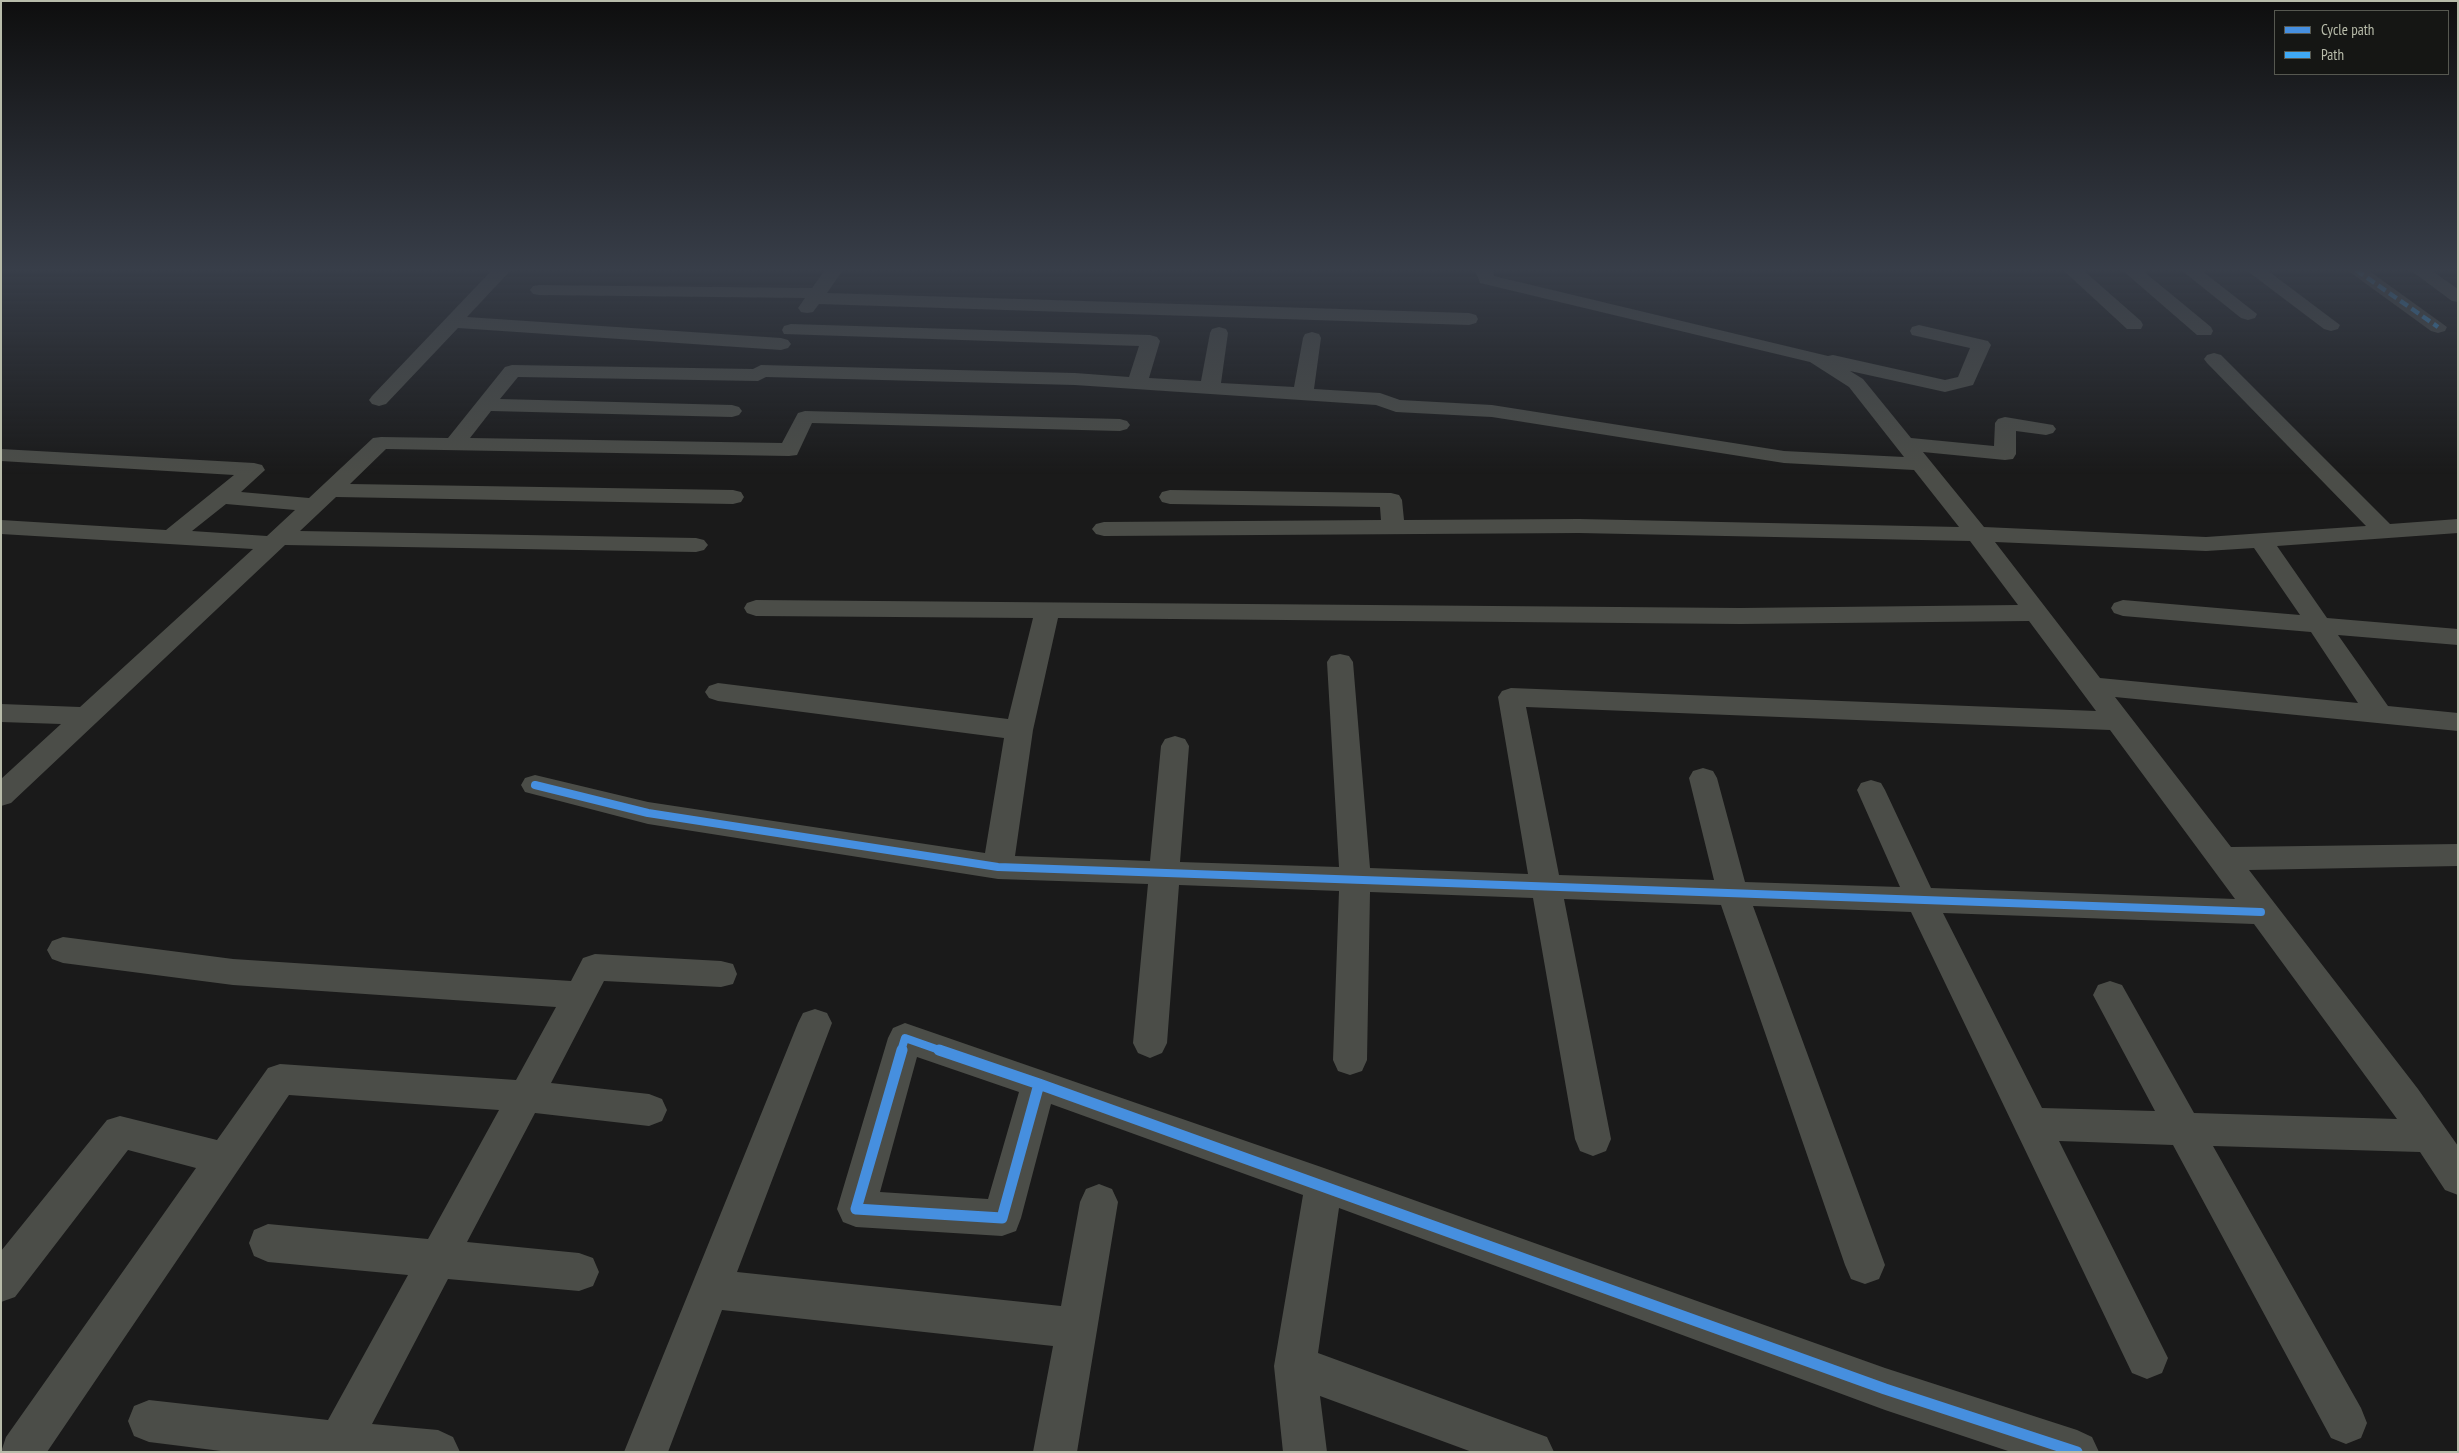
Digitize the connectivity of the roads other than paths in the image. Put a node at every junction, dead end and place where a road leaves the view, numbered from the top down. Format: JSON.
{"nodes":[{"id":1,"x":786,"y":337,"type":"edge"},
{"id":2,"x":439,"y":338,"type":"edge"},
{"id":3,"x":859,"y":338,"type":"edge"},
{"id":4,"x":1219,"y":338,"type":"edge"},
{"id":5,"x":1312,"y":338,"type":"dead end"},
{"id":6,"x":1732,"y":338,"type":"edge"},
{"id":7,"x":1949,"y":338,"type":"edge"},
{"id":8,"x":1817,"y":358,"type":"junction"},
{"id":9,"x":2214,"y":359,"type":"dead end"},
{"id":10,"x":760,"y":373,"type":"junction"},
{"id":11,"x":1137,"y":383,"type":"junction"},
{"id":12,"x":1210,"y":387,"type":"junction"},
{"id":13,"x":1303,"y":392,"type":"junction"},
{"id":14,"x":379,"y":400,"type":"dead end"},
{"id":15,"x":485,"y":405,"type":"junction"},
{"id":16,"x":1120,"y":424,"type":"dead end"},
{"id":17,"x":2046,"y":429,"type":"dead end"},
{"id":18,"x":718,"y":430,"type":"junction"},
{"id":19,"x":454,"y":444,"type":"junction"},
{"id":20,"x":1913,"y":454,"type":"junction"},
{"id":21,"x":1,"y":455,"type":"edge"},
{"id":22,"x":221,"y":497,"type":"junction"},
{"id":23,"x":323,"y":497,"type":"junction"},
{"id":24,"x":733,"y":497,"type":"dead end"},
{"id":25,"x":1170,"y":497,"type":"dead end"},
{"id":26,"x":2458,"y":526,"type":"edge"},
{"id":27,"x":1,"y":527,"type":"edge"},
{"id":28,"x":1392,"y":528,"type":"junction"},
{"id":29,"x":1104,"y":529,"type":"dead end"},
{"id":30,"x":2384,"y":531,"type":"junction"},
{"id":31,"x":1977,"y":534,"type":"junction"},
{"id":32,"x":170,"y":537,"type":"junction"},
{"id":33,"x":2260,"y":540,"type":"junction"},
{"id":34,"x":276,"y":541,"type":"junction"},
{"id":35,"x":696,"y":545,"type":"dead end"},
{"id":36,"x":756,"y":608,"type":"dead end"},
{"id":37,"x":2123,"y":608,"type":"dead end"},
{"id":38,"x":1048,"y":609,"type":"junction"},
{"id":39,"x":2036,"y":613,"type":"junction"},
{"id":40,"x":2318,"y":625,"type":"junction"},
{"id":41,"x":2455,"y":641,"type":"edge"},
{"id":42,"x":1340,"y":662,"type":"dead end"},
{"id":43,"x":2090,"y":686,"type":"junction"},
{"id":44,"x":718,"y":692,"type":"dead end"},
{"id":45,"x":1,"y":713,"type":"edge"},
{"id":46,"x":2380,"y":714,"type":"junction"},
{"id":47,"x":87,"y":716,"type":"junction"},
{"id":48,"x":2117,"y":721,"type":"junction"},
{"id":49,"x":2458,"y":722,"type":"edge"},
{"id":50,"x":1019,"y":730,"type":"junction"},
{"id":51,"x":1175,"y":746,"type":"dead end"},
{"id":52,"x":1703,"y":778,"type":"dead end"},
{"id":53,"x":535,"y":785,"type":"dead end"},
{"id":54,"x":1871,"y":790,"type":"dead end"},
{"id":55,"x":1,"y":796,"type":"edge"},
{"id":56,"x":2221,"y":859,"type":"junction"},
{"id":57,"x":2453,"y":861,"type":"edge"},
{"id":58,"x":998,"y":868,"type":"junction"},
{"id":59,"x":1164,"y":873,"type":"junction"},
{"id":60,"x":1355,"y":880,"type":"junction"},
{"id":61,"x":1545,"y":886,"type":"junction"},
{"id":62,"x":1732,"y":893,"type":"junction"},
{"id":63,"x":1921,"y":900,"type":"junction"},
{"id":64,"x":2261,"y":912,"type":"junction"},
{"id":65,"x":63,"y":950,"type":"dead end"},
{"id":66,"x":721,"y":974,"type":"dead end"},
{"id":67,"x":580,"y":995,"type":"junction"},
{"id":68,"x":2110,"y":995,"type":"dead end"},
{"id":69,"x":815,"y":1022,"type":"dead end"},
{"id":70,"x":1150,"y":1043,"type":"dead end"},
{"id":71,"x":1350,"y":1060,"type":"dead end"},
{"id":72,"x":1039,"y":1084,"type":"junction"},
{"id":73,"x":526,"y":1096,"type":"junction"},
{"id":74,"x":648,"y":1110,"type":"dead end"},
{"id":75,"x":2032,"y":1124,"type":"junction"},
{"id":76,"x":2183,"y":1128,"type":"junction"},
{"id":77,"x":2429,"y":1136,"type":"junction"},
{"id":78,"x":1593,"y":1139,"type":"dead end"},
{"id":79,"x":225,"y":1159,"type":"junction"},
{"id":80,"x":2458,"y":1178,"type":"edge"},
{"id":81,"x":1324,"y":1186,"type":"junction"},
{"id":82,"x":1099,"y":1202,"type":"dead end"},
{"id":83,"x":268,"y":1243,"type":"dead end"},
{"id":84,"x":438,"y":1259,"type":"junction"},
{"id":85,"x":1865,"y":1266,"type":"dead end"},
{"id":86,"x":579,"y":1272,"type":"dead end"},
{"id":87,"x":1,"y":1284,"type":"edge"},
{"id":88,"x":710,"y":1289,"type":"junction"},
{"id":89,"x":1077,"y":1328,"type":"junction"},
{"id":90,"x":2147,"y":1358,"type":"dead end"},
{"id":91,"x":1295,"y":1366,"type":"junction"},
{"id":92,"x":149,"y":1421,"type":"dead end"},
{"id":93,"x":2346,"y":1423,"type":"dead end"},
{"id":94,"x":337,"y":1448,"type":"edge"},
{"id":95,"x":21,"y":1452,"type":"edge"},
{"id":96,"x":438,"y":1452,"type":"edge"},
{"id":97,"x":646,"y":1452,"type":"edge"},
{"id":98,"x":1055,"y":1452,"type":"edge"},
{"id":99,"x":1305,"y":1452,"type":"edge"},
{"id":100,"x":1532,"y":1452,"type":"edge"},
{"id":101,"x":2077,"y":1452,"type":"edge"}],
"edges":[{"from":1,"to":10,"type":"street"},
{"from":2,"to":14,"type":"street"},
{"from":3,"to":11,"type":"street"},
{"from":4,"to":12,"type":"street"},
{"from":5,"to":13,"type":"street"},
{"from":6,"to":8,"type":"street"},
{"from":7,"to":8,"type":"street"},
{"from":8,"to":20,"type":"street"},
{"from":9,"to":30,"type":"street"},
{"from":10,"to":11,"type":"street"},
{"from":10,"to":15,"type":"street"},
{"from":10,"to":18,"type":"street"},
{"from":11,"to":12,"type":"street"},
{"from":12,"to":13,"type":"street"},
{"from":13,"to":20,"type":"street"},
{"from":15,"to":18,"type":"street"},
{"from":15,"to":19,"type":"street"},
{"from":16,"to":18,"type":"street"},
{"from":17,"to":20,"type":"street"},
{"from":18,"to":19,"type":"street"},
{"from":19,"to":23,"type":"street"},
{"from":20,"to":31,"type":"street"},
{"from":21,"to":22,"type":"street"},
{"from":22,"to":23,"type":"street"},
{"from":22,"to":32,"type":"street"},
{"from":23,"to":24,"type":"street"},
{"from":23,"to":34,"type":"street"},
{"from":25,"to":28,"type":"street"},
{"from":26,"to":30,"type":"street"},
{"from":27,"to":32,"type":"street"},
{"from":28,"to":29,"type":"street"},
{"from":28,"to":31,"type":"street"},
{"from":30,"to":33,"type":"street"},
{"from":31,"to":33,"type":"street"},
{"from":31,"to":39,"type":"street"},
{"from":32,"to":34,"type":"street"},
{"from":33,"to":40,"type":"street"},
{"from":34,"to":35,"type":"street"},
{"from":34,"to":47,"type":"street"},
{"from":36,"to":38,"type":"street"},
{"from":37,"to":40,"type":"street"},
{"from":38,"to":39,"type":"street"},
{"from":38,"to":50,"type":"street"},
{"from":39,"to":43,"type":"street"},
{"from":40,"to":41,"type":"street"},
{"from":40,"to":46,"type":"street"},
{"from":42,"to":60,"type":"street"},
{"from":43,"to":46,"type":"street"},
{"from":43,"to":48,"type":"street"},
{"from":44,"to":50,"type":"street"},
{"from":45,"to":47,"type":"street"},
{"from":46,"to":49,"type":"street"},
{"from":47,"to":55,"type":"street"},
{"from":48,"to":56,"type":"street"},
{"from":48,"to":61,"type":"street"},
{"from":50,"to":58,"type":"street"},
{"from":51,"to":59,"type":"street"},
{"from":52,"to":62,"type":"street"},
{"from":53,"to":58,"type":"street"},
{"from":54,"to":63,"type":"street"},
{"from":56,"to":57,"type":"street"},
{"from":56,"to":64,"type":"street"},
{"from":58,"to":59,"type":"street"},
{"from":59,"to":60,"type":"street"},
{"from":59,"to":70,"type":"street"},
{"from":60,"to":61,"type":"street"},
{"from":60,"to":71,"type":"street"},
{"from":61,"to":62,"type":"street"},
{"from":61,"to":78,"type":"street"},
{"from":62,"to":63,"type":"street"},
{"from":62,"to":85,"type":"street"},
{"from":63,"to":64,"type":"street"},
{"from":63,"to":75,"type":"street"},
{"from":64,"to":77,"type":"street"},
{"from":65,"to":67,"type":"street"},
{"from":66,"to":67,"type":"street"},
{"from":67,"to":73,"type":"street"},
{"from":68,"to":76,"type":"street"},
{"from":69,"to":88,"type":"street"},
{"from":72,"to":72,"type":"street"},
{"from":72,"to":81,"type":"street"},
{"from":73,"to":74,"type":"street"},
{"from":73,"to":79,"type":"street"},
{"from":73,"to":84,"type":"street"},
{"from":75,"to":76,"type":"street"},
{"from":75,"to":90,"type":"street"},
{"from":76,"to":77,"type":"street"},
{"from":76,"to":93,"type":"street"},
{"from":77,"to":80,"type":"street"},
{"from":79,"to":87,"type":"street"},
{"from":79,"to":95,"type":"street"},
{"from":81,"to":91,"type":"street"},
{"from":81,"to":101,"type":"street"},
{"from":82,"to":89,"type":"street"},
{"from":83,"to":84,"type":"street"},
{"from":84,"to":86,"type":"street"},
{"from":84,"to":94,"type":"street"},
{"from":88,"to":89,"type":"street"},
{"from":88,"to":97,"type":"street"},
{"from":89,"to":98,"type":"street"},
{"from":91,"to":99,"type":"street"},
{"from":91,"to":100,"type":"street"},
{"from":92,"to":94,"type":"street"},
{"from":94,"to":96,"type":"street"}]}
